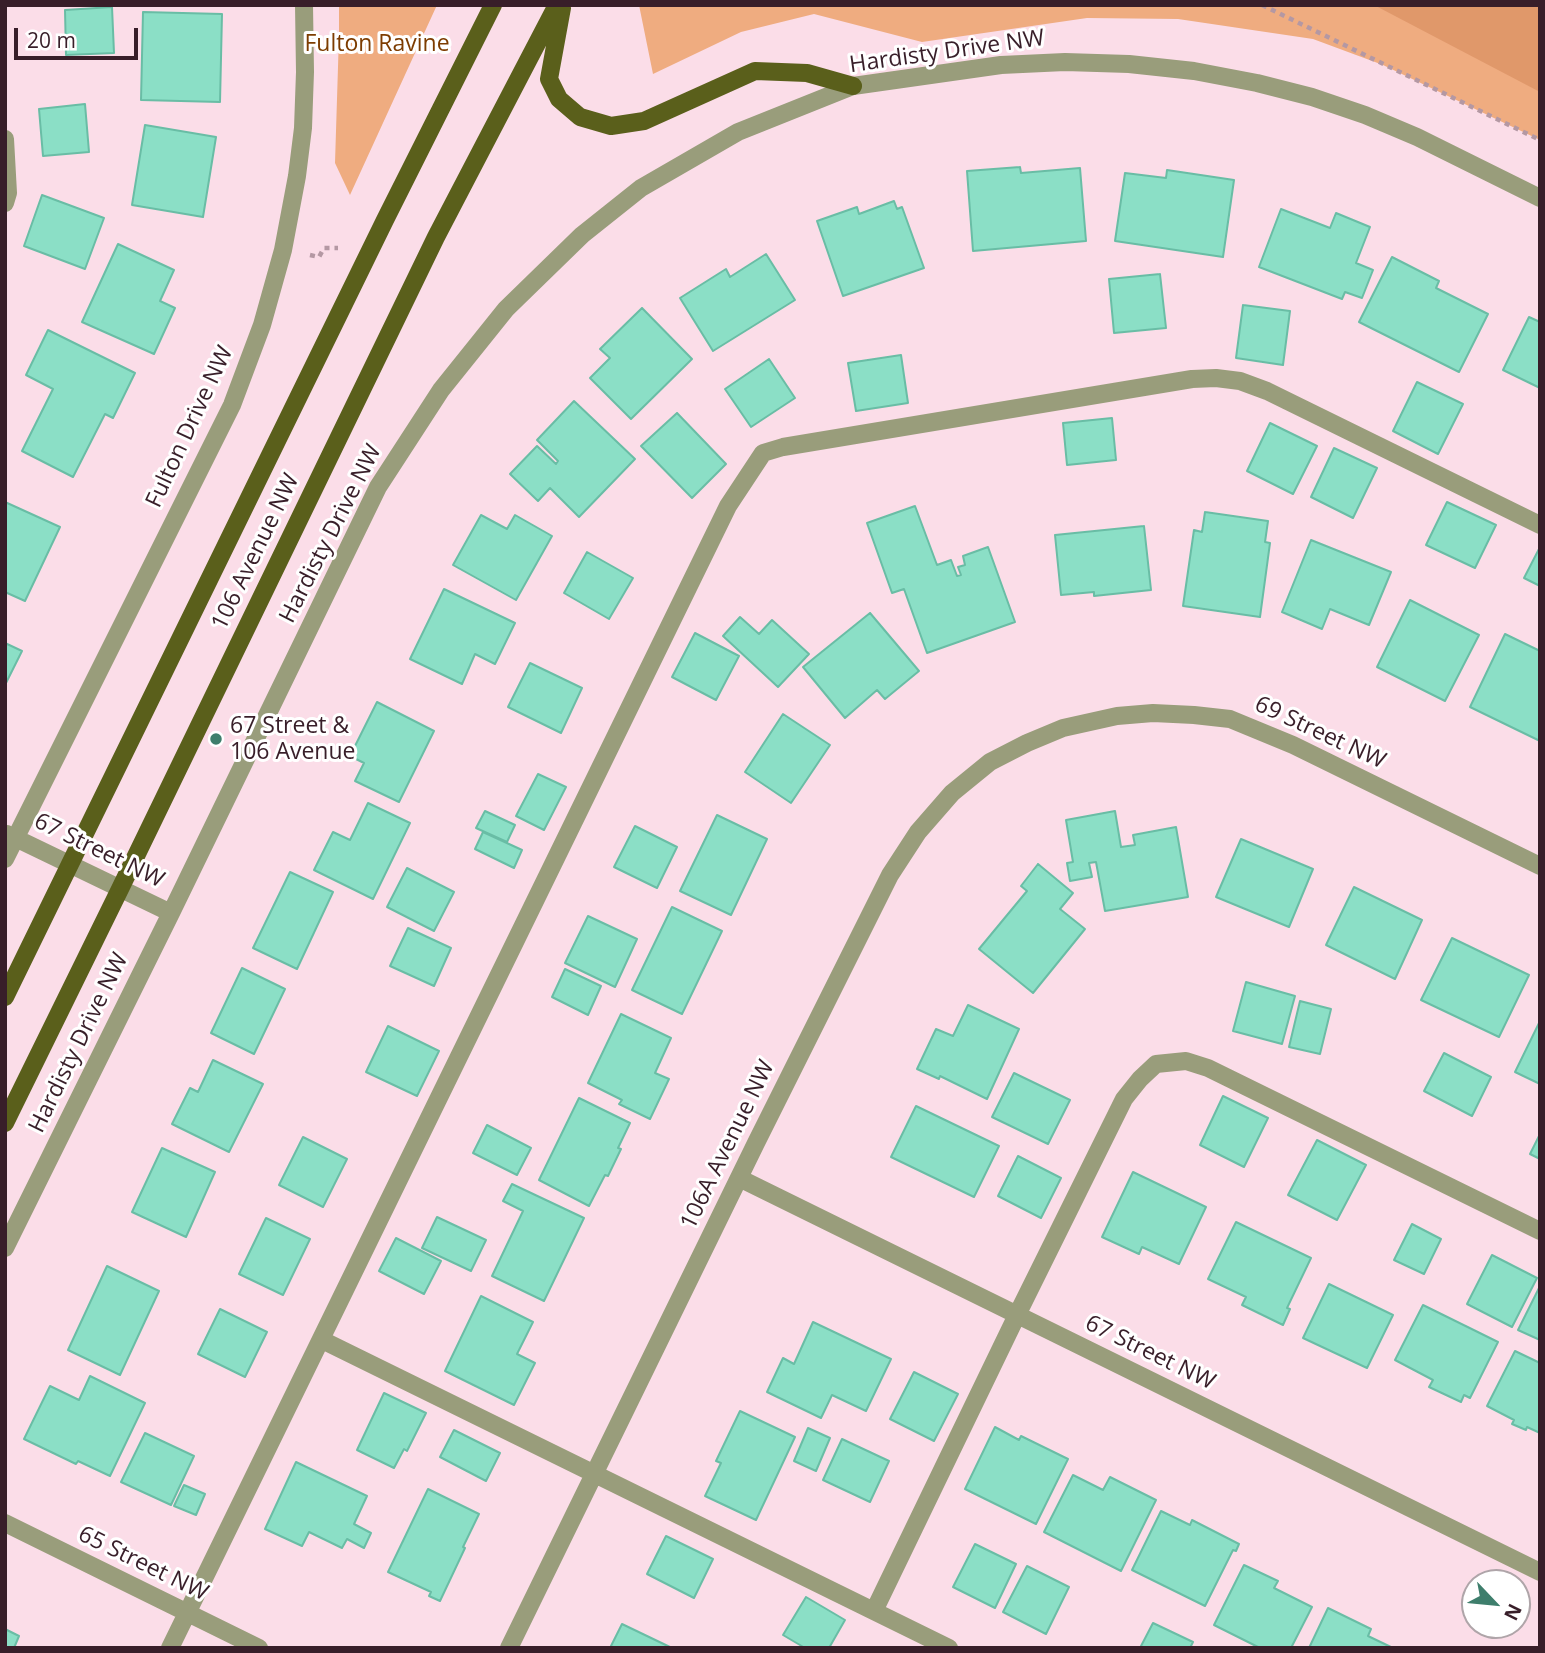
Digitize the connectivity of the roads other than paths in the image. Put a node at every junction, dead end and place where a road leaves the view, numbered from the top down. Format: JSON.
{"nodes":[{"id":1,"x":304,"y":5,"type":"edge"},
{"id":2,"x":493,"y":5,"type":"edge"},
{"id":3,"x":557,"y":5,"type":"edge"},
{"id":4,"x":563,"y":5,"type":"edge"},
{"id":5,"x":853,"y":86,"type":"junction"},
{"id":6,"x":5,"y":139,"type":"edge"},
{"id":7,"x":1540,"y":198,"type":"edge"},
{"id":8,"x":5,"y":202,"type":"edge"},
{"id":9,"x":1540,"y":525,"type":"edge"},
{"id":10,"x":1063,"y":727,"type":"joint"},
{"id":11,"x":10,"y":836,"type":"edge"},
{"id":12,"x":5,"y":859,"type":"edge"},
{"id":13,"x":71,"y":865,"type":"junction"},
{"id":14,"x":1540,"y":866,"type":"edge"},
{"id":15,"x":120,"y":889,"type":"junction"},
{"id":16,"x":170,"y":913,"type":"junction"},
{"id":17,"x":5,"y":998,"type":"edge"},
{"id":18,"x":5,"y":1123,"type":"edge"},
{"id":19,"x":739,"y":1178,"type":"junction"},
{"id":20,"x":1540,"y":1231,"type":"edge"},
{"id":21,"x":5,"y":1248,"type":"edge"},
{"id":22,"x":1017,"y":1315,"type":"junction"},
{"id":23,"x":322,"y":1339,"type":"junction"},
{"id":24,"x":594,"y":1473,"type":"junction"},
{"id":25,"x":5,"y":1523,"type":"edge"},
{"id":26,"x":1540,"y":1572,"type":"edge"},
{"id":27,"x":874,"y":1611,"type":"junction"},
{"id":28,"x":186,"y":1613,"type":"junction"},
{"id":29,"x":170,"y":1648,"type":"edge"},
{"id":30,"x":259,"y":1648,"type":"edge"},
{"id":31,"x":509,"y":1648,"type":"edge"},
{"id":32,"x":949,"y":1648,"type":"edge"}],
"edges":[{"from":1,"to":11,"type":"street","name":"Fulton Drive NW"},
{"from":2,"to":13,"type":"main road","name":"106 Avenue NW"},
{"from":3,"to":15,"type":"main road","name":"106 Avenue NW"},
{"from":4,"to":5,"type":"main road"},
{"from":5,"to":7,"type":"street","name":"Hardisty Drive NW"},
{"from":5,"to":16,"type":"street","name":"Hardisty Drive NW"},
{"from":6,"to":8,"type":"street"},
{"from":9,"to":23,"type":"street"},
{"from":10,"to":14,"type":"street","name":"69 Street NW"},
{"from":10,"to":19,"type":"street","name":"106A Avenue NW"},
{"from":11,"to":12,"type":"street"},
{"from":11,"to":13,"type":"street","name":"67 Street NW"},
{"from":13,"to":15,"type":"street","name":"67 Street NW"},
{"from":13,"to":17,"type":"main road","name":"106 Avenue NW"},
{"from":15,"to":16,"type":"street","name":"67 Street NW"},
{"from":15,"to":18,"type":"main road","name":"106 Avenue NW"},
{"from":16,"to":21,"type":"street","name":"Hardisty Drive NW"},
{"from":19,"to":22,"type":"street","name":"67 Street NW"},
{"from":19,"to":24,"type":"street","name":"106A Avenue NW"},
{"from":20,"to":22,"type":"street"},
{"from":22,"to":26,"type":"street","name":"67 Street NW"},
{"from":22,"to":27,"type":"street"},
{"from":23,"to":24,"type":"street"},
{"from":23,"to":28,"type":"street"},
{"from":24,"to":27,"type":"street"},
{"from":24,"to":31,"type":"street","name":"106A Avenue NW"},
{"from":25,"to":28,"type":"street","name":"65 Street NW"},
{"from":27,"to":32,"type":"street"},
{"from":28,"to":29,"type":"street"},
{"from":28,"to":30,"type":"street","name":"65 Street NW"}]}
